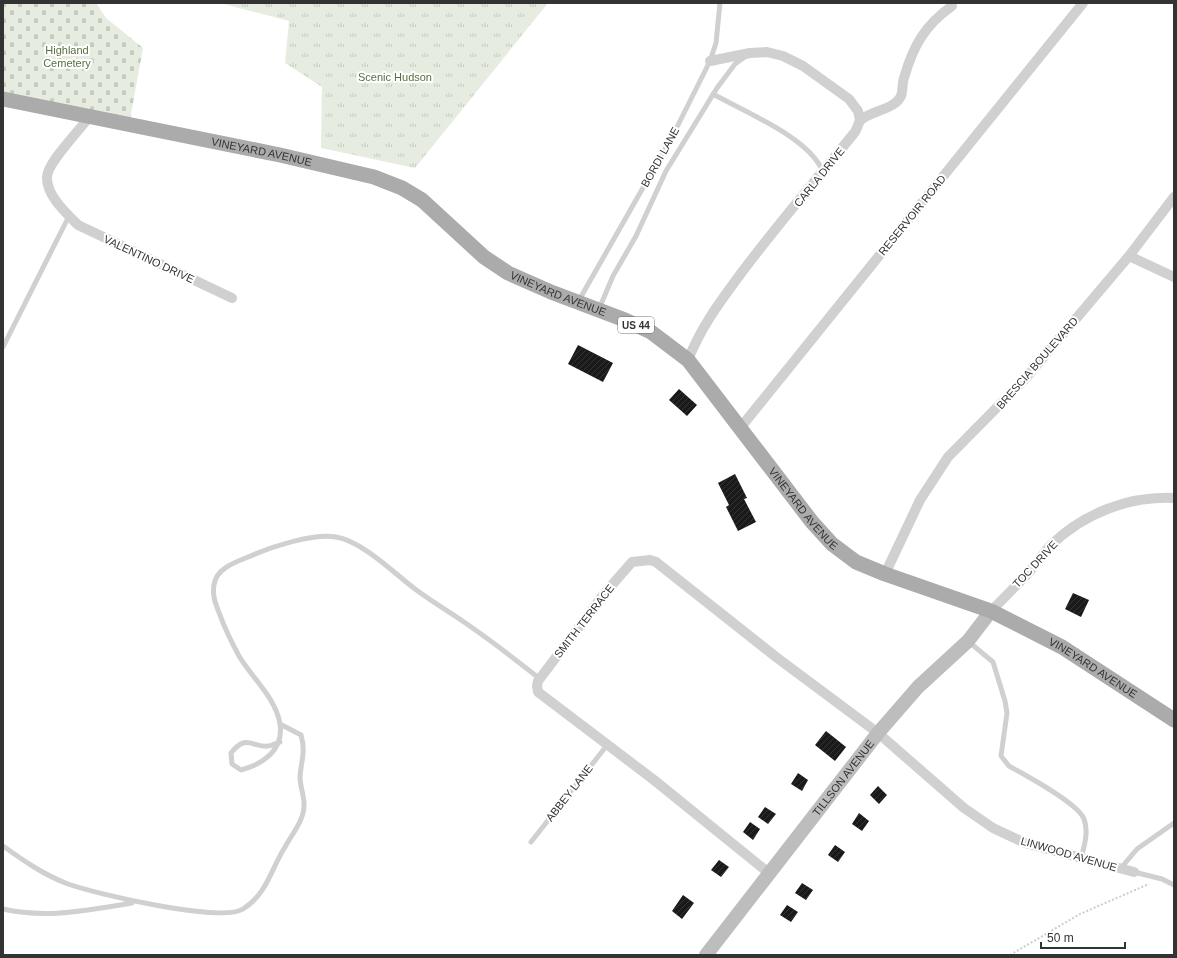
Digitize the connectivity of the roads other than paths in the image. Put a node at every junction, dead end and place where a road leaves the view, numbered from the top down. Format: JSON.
{"nodes":[{"id":1,"x":720,"y":3,"type":"edge"},
{"id":2,"x":1083,"y":3,"type":"edge"},
{"id":3,"x":952,"y":6,"type":"dead end"},
{"id":4,"x":750,"y":53,"type":"junction"},
{"id":5,"x":710,"y":61,"type":"junction"},
{"id":6,"x":713,"y":94,"type":"junction"},
{"id":7,"x":3,"y":99,"type":"edge"},
{"id":8,"x":89,"y":117,"type":"junction"},
{"id":9,"x":860,"y":120,"type":"junction"},
{"id":10,"x":823,"y":172,"type":"junction"},
{"id":11,"x":1174,"y":197,"type":"edge"},
{"id":12,"x":69,"y":216,"type":"junction"},
{"id":13,"x":1129,"y":256,"type":"junction"},
{"id":14,"x":1174,"y":277,"type":"edge"},
{"id":15,"x":232,"y":298,"type":"dead end"},
{"id":16,"x":578,"y":302,"type":"junction"},
{"id":17,"x":599,"y":310,"type":"junction"},
{"id":18,"x":3,"y":347,"type":"edge"},
{"id":19,"x":688,"y":360,"type":"junction"},
{"id":20,"x":741,"y":427,"type":"junction"},
{"id":21,"x":1174,"y":498,"type":"edge"},
{"id":22,"x":885,"y":574,"type":"junction"},
{"id":23,"x":991,"y":611,"type":"junction"},
{"id":24,"x":968,"y":641,"type":"junction"},
{"id":25,"x":540,"y":679,"type":"junction"},
{"id":26,"x":1174,"y":720,"type":"edge"},
{"id":27,"x":280,"y":724,"type":"junction"},
{"id":28,"x":878,"y":734,"type":"junction"},
{"id":29,"x":280,"y":742,"type":"junction"},
{"id":30,"x":608,"y":744,"type":"junction"},
{"id":31,"x":1174,"y":823,"type":"edge"},
{"id":32,"x":531,"y":842,"type":"dead end"},
{"id":33,"x":3,"y":846,"type":"edge"},
{"id":34,"x":1081,"y":859,"type":"junction"},
{"id":35,"x":1121,"y":868,"type":"junction"},
{"id":36,"x":1134,"y":872,"type":"joint"},
{"id":37,"x":770,"y":874,"type":"junction"},
{"id":38,"x":1174,"y":885,"type":"edge"},
{"id":39,"x":136,"y":902,"type":"junction"},
{"id":40,"x":3,"y":909,"type":"edge"},
{"id":41,"x":706,"y":955,"type":"edge"}],
"edges":[{"from":1,"to":5,"type":"lane","name":"BORDI LANE"},
{"from":2,"to":20,"type":"street","name":"RESERVOIR ROAD"},
{"from":3,"to":9,"type":"street"},
{"from":4,"to":5,"type":"street"},
{"from":4,"to":6,"type":"lane"},
{"from":4,"to":9,"type":"street"},
{"from":5,"to":16,"type":"lane","name":"BORDI LANE"},
{"from":6,"to":10,"type":"lane"},
{"from":6,"to":17,"type":"lane"},
{"from":7,"to":8,"type":"main road","name":"VINEYARD AVENUE","number":"US 44"},
{"from":8,"to":12,"type":"street","name":"VALENTINO DRIVE"},
{"from":8,"to":16,"type":"main road","name":"VINEYARD AVENUE","number":"US 44"},
{"from":9,"to":10,"type":"street","name":"CARLA DRIVE"},
{"from":10,"to":19,"type":"street","name":"CARLA DRIVE"},
{"from":11,"to":13,"type":"street","name":"BRESCIA BOULEVARD"},
{"from":12,"to":15,"type":"street","name":"VALENTINO DRIVE"},
{"from":12,"to":18,"type":"lane"},
{"from":13,"to":14,"type":"street"},
{"from":13,"to":22,"type":"street","name":"BRESCIA BOULEVARD"},
{"from":16,"to":17,"type":"main road","name":"VINEYARD AVENUE","number":"US 44"},
{"from":17,"to":19,"type":"main road","name":"VINEYARD AVENUE","number":"US 44"},
{"from":19,"to":20,"type":"main road","name":"VINEYARD AVENUE","number":"US 44"},
{"from":20,"to":22,"type":"main road","name":"VINEYARD AVENUE","number":"US 44"},
{"from":21,"to":23,"type":"street","name":"TOC DRIVE"},
{"from":22,"to":23,"type":"main road","name":"VINEYARD AVENUE","number":"US 44"},
{"from":23,"to":24,"type":"street","name":"TILLSON AVENUE"},
{"from":23,"to":26,"type":"main road","name":"VINEYARD AVENUE","number":"US 44"},
{"from":24,"to":28,"type":"street","name":"TILLSON AVENUE"},
{"from":24,"to":34,"type":"lane"},
{"from":25,"to":27,"type":"lane"},
{"from":25,"to":28,"type":"street","name":"SMITH TERRACE"},
{"from":25,"to":30,"type":"street"},
{"from":27,"to":29,"type":"lane"},
{"from":27,"to":39,"type":"lane"},
{"from":28,"to":34,"type":"street","name":"LINWOOD AVENUE"},
{"from":28,"to":37,"type":"street","name":"TILLSON AVENUE"},
{"from":29,"to":29,"type":"lane"},
{"from":30,"to":32,"type":"lane","name":"ABBEY LANE"},
{"from":30,"to":37,"type":"street"},
{"from":31,"to":35,"type":"lane"},
{"from":33,"to":39,"type":"lane"},
{"from":34,"to":35,"type":"street","name":"LINWOOD AVENUE"},
{"from":35,"to":36,"type":"street","name":"LINWOOD AVENUE"},
{"from":36,"to":38,"type":"lane","name":"LINWOOD AVENUE"},
{"from":37,"to":41,"type":"street","name":"TILLSON AVENUE"},
{"from":39,"to":40,"type":"lane"}]}
